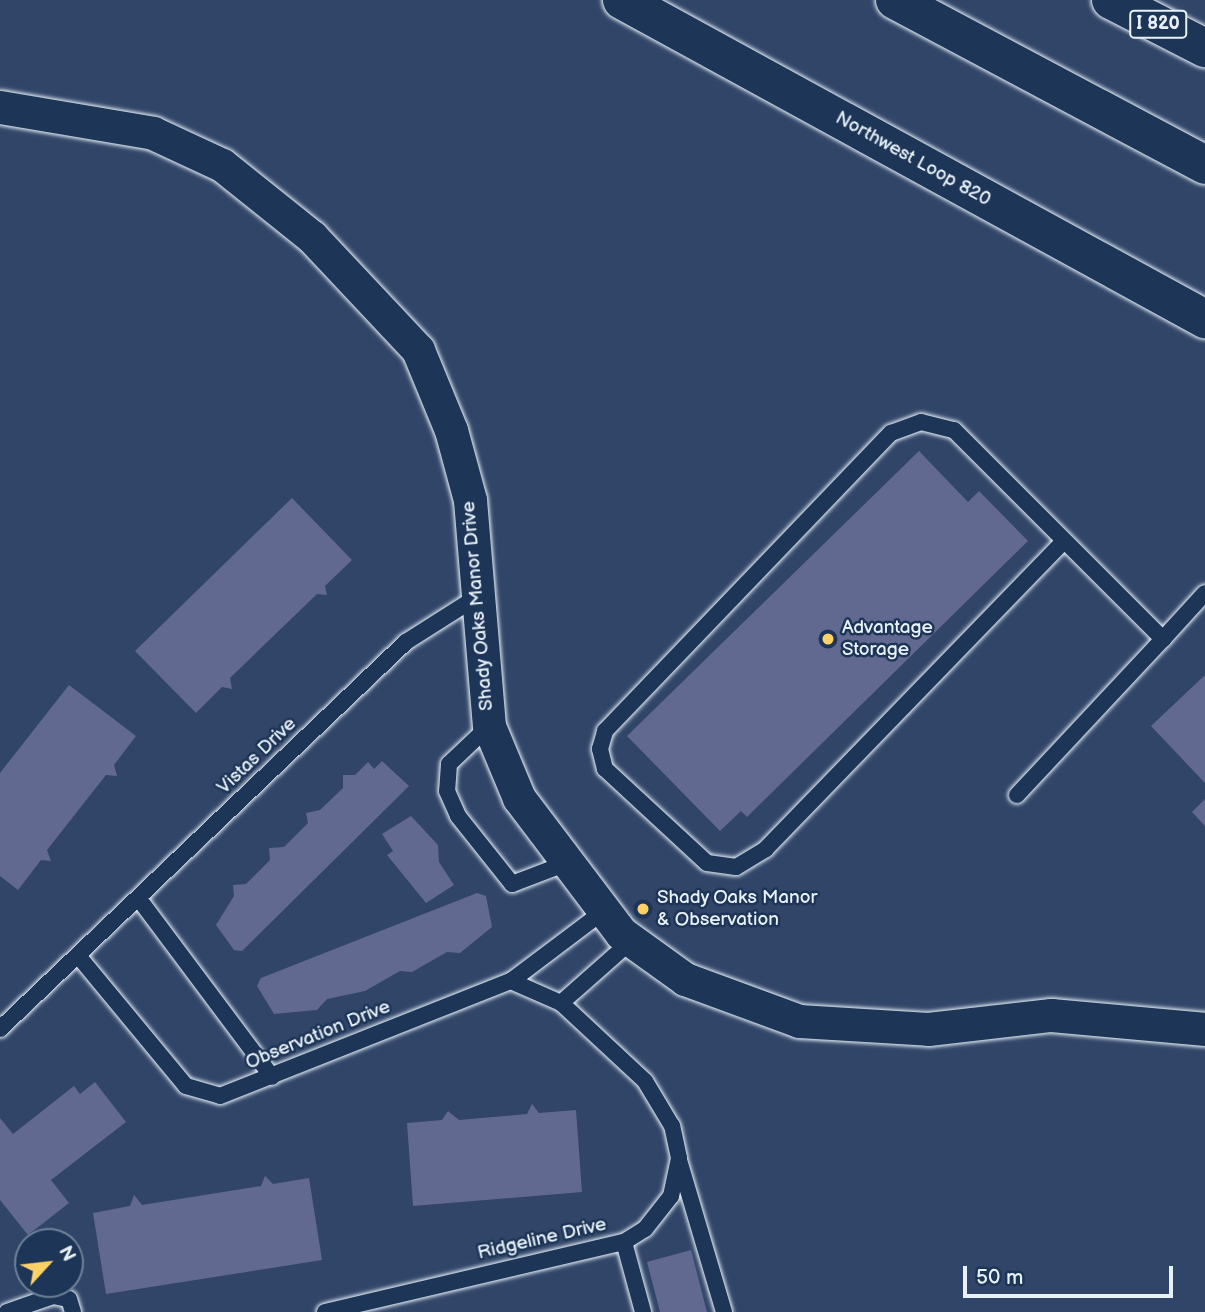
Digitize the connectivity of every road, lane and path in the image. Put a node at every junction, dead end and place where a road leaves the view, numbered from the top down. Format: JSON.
{"nodes":[{"id":1,"x":622,"y":0,"type":"edge"},
{"id":2,"x":895,"y":0,"type":"edge"},
{"id":3,"x":1111,"y":0,"type":"edge"},
{"id":4,"x":1205,"y":48,"type":"edge"},
{"id":5,"x":0,"y":107,"type":"edge"},
{"id":6,"x":1205,"y":165,"type":"edge"},
{"id":7,"x":1205,"y":319,"type":"edge"},
{"id":8,"x":1064,"y":541,"type":"junction"},
{"id":9,"x":1205,"y":593,"type":"edge"},
{"id":10,"x":475,"y":598,"type":"junction"},
{"id":11,"x":1163,"y":639,"type":"junction"},
{"id":12,"x":489,"y":726,"type":"junction"},
{"id":13,"x":1017,"y":795,"type":"dead end"},
{"id":14,"x":564,"y":864,"type":"junction"},
{"id":15,"x":139,"y":899,"type":"junction"},
{"id":16,"x":604,"y":911,"type":"junction"},
{"id":17,"x":631,"y":940,"type":"junction"},
{"id":18,"x":80,"y":958,"type":"junction"},
{"id":19,"x":511,"y":981,"type":"junction"},
{"id":20,"x":561,"y":1003,"type":"junction"},
{"id":21,"x":0,"y":1029,"type":"edge"},
{"id":22,"x":1205,"y":1029,"type":"edge"},
{"id":23,"x":272,"y":1077,"type":"junction"},
{"id":24,"x":678,"y":1158,"type":"junction"},
{"id":25,"x":624,"y":1242,"type":"junction"},
{"id":26,"x":7,"y":1312,"type":"edge"},
{"id":27,"x":73,"y":1312,"type":"edge"},
{"id":28,"x":325,"y":1312,"type":"edge"},
{"id":29,"x":643,"y":1312,"type":"edge"},
{"id":30,"x":724,"y":1312,"type":"edge"}],
"edges":[{"from":1,"to":7,"type":"main road","name":"Northwest Loop 820"},
{"from":2,"to":6,"type":"main road"},
{"from":3,"to":4,"type":"main road","number":"I 820"},
{"from":5,"to":10,"type":"street","name":"Shady Oaks Manor Drive"},
{"from":8,"to":8,"type":"lane"},
{"from":8,"to":11,"type":"lane"},
{"from":9,"to":11,"type":"lane"},
{"from":10,"to":12,"type":"street","name":"Shady Oaks Manor Drive"},
{"from":10,"to":15,"type":"lane","name":"Vistas Drive"},
{"from":11,"to":13,"type":"lane"},
{"from":12,"to":14,"type":"street","name":"Shady Oaks Manor Drive"},
{"from":12,"to":14,"type":"lane"},
{"from":14,"to":16,"type":"street","name":"Shady Oaks Manor Drive"},
{"from":15,"to":18,"type":"lane","name":"Vistas Drive"},
{"from":15,"to":23,"type":"lane"},
{"from":16,"to":17,"type":"street","name":"Shady Oaks Manor Drive"},
{"from":16,"to":19,"type":"lane","name":"Observation Drive"},
{"from":17,"to":20,"type":"lane"},
{"from":17,"to":22,"type":"street","name":"Shady Oaks Manor Drive"},
{"from":18,"to":21,"type":"lane"},
{"from":18,"to":23,"type":"lane","name":"Observation Drive"},
{"from":19,"to":20,"type":"lane","name":"Ridgeline Drive"},
{"from":19,"to":23,"type":"lane","name":"Observation Drive"},
{"from":20,"to":24,"type":"lane","name":"Ridgeline Drive"},
{"from":24,"to":25,"type":"lane","name":"Ridgeline Drive"},
{"from":24,"to":30,"type":"lane"},
{"from":25,"to":28,"type":"lane","name":"Ridgeline Drive"},
{"from":25,"to":29,"type":"lane"},
{"from":26,"to":27,"type":"lane"}]}
